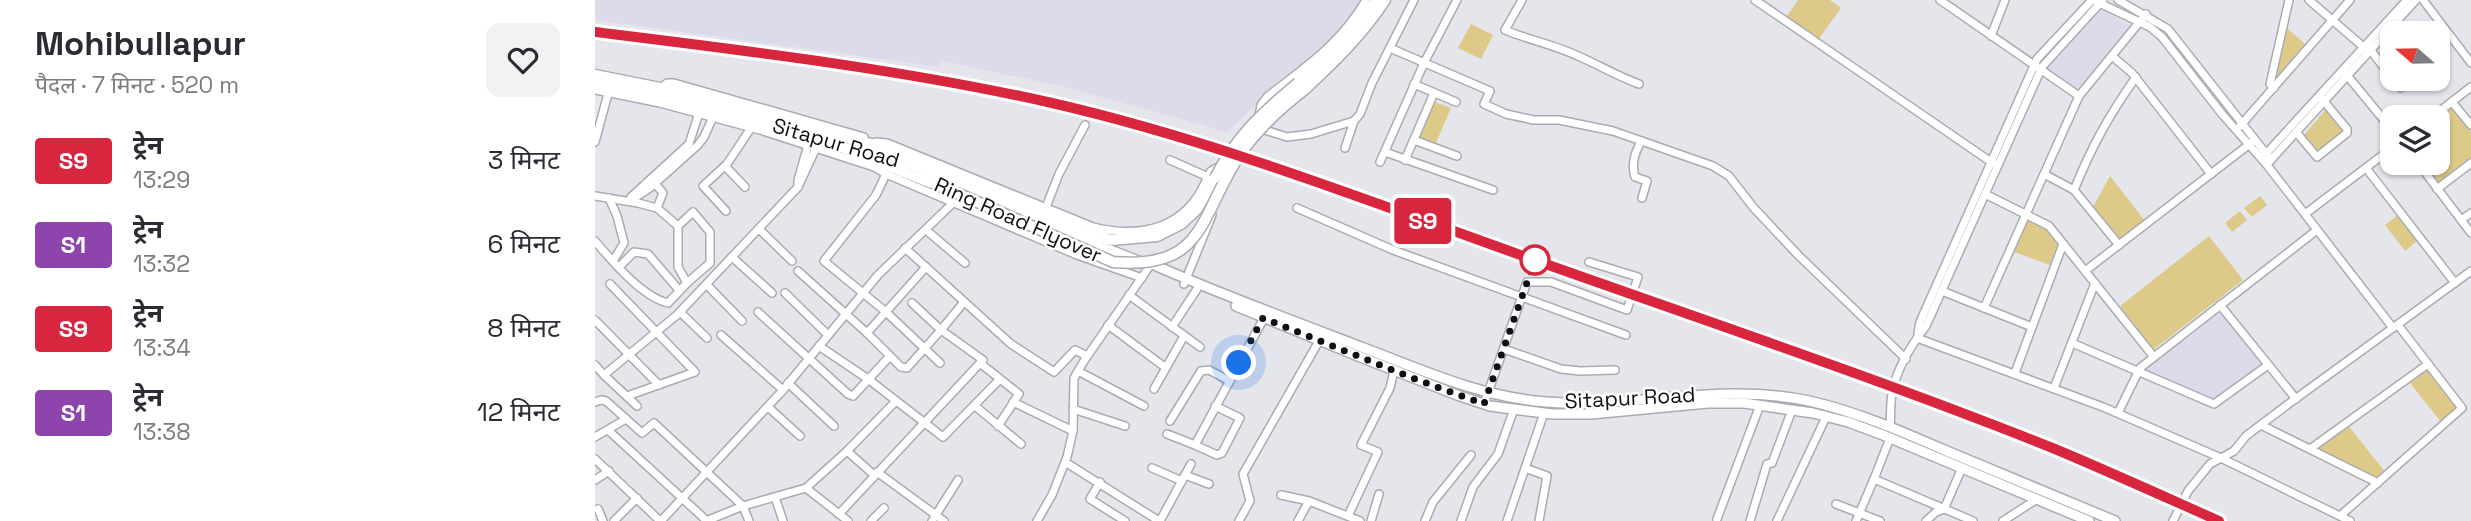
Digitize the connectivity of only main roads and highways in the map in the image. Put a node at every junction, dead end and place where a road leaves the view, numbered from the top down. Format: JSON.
{"nodes":[{"id":1,"x":1377,"y":0,"type":"edge"},
{"id":2,"x":1385,"y":0,"type":"edge"},
{"id":3,"x":595,"y":75,"type":"edge"},
{"id":4,"x":595,"y":83,"type":"edge"},
{"id":5,"x":1301,"y":86,"type":"junction"},
{"id":6,"x":660,"y":92,"type":"junction"},
{"id":7,"x":845,"y":148,"type":"junction"},
{"id":8,"x":985,"y":188,"type":"junction"},
{"id":9,"x":1010,"y":209,"type":"junction"},
{"id":10,"x":1185,"y":281,"type":"junction"},
{"id":11,"x":2086,"y":520,"type":"edge"},
{"id":12,"x":2115,"y":521,"type":"edge"}],
"edges":[{"from":1,"to":5,"type":"highway","name":"Ring Road Flyover"},
{"from":2,"to":5,"type":"highway","name":"Ring Road Flyover"},
{"from":3,"to":6,"type":"highway"},
{"from":4,"to":6,"type":"highway","name":"Sitapur Road"},
{"from":5,"to":7,"type":"highway","name":"Ring Road Flyover","bridge":true},
{"from":5,"to":8,"type":"highway","name":"Ring Road Flyover","bridge":true},
{"from":6,"to":7,"type":"highway","name":"Sitapur Road"},
{"from":6,"to":8,"type":"highway","name":"Ring Road Flyover"},
{"from":7,"to":9,"type":"main road","name":"Sitapur Road"},
{"from":8,"to":9,"type":"highway"},
{"from":9,"to":10,"type":"main road","name":"Sitapur Road"},
{"from":10,"to":11,"type":"main road","name":"Sitapur Road"},
{"from":10,"to":12,"type":"main road","name":"Sitapur Road"}]}
